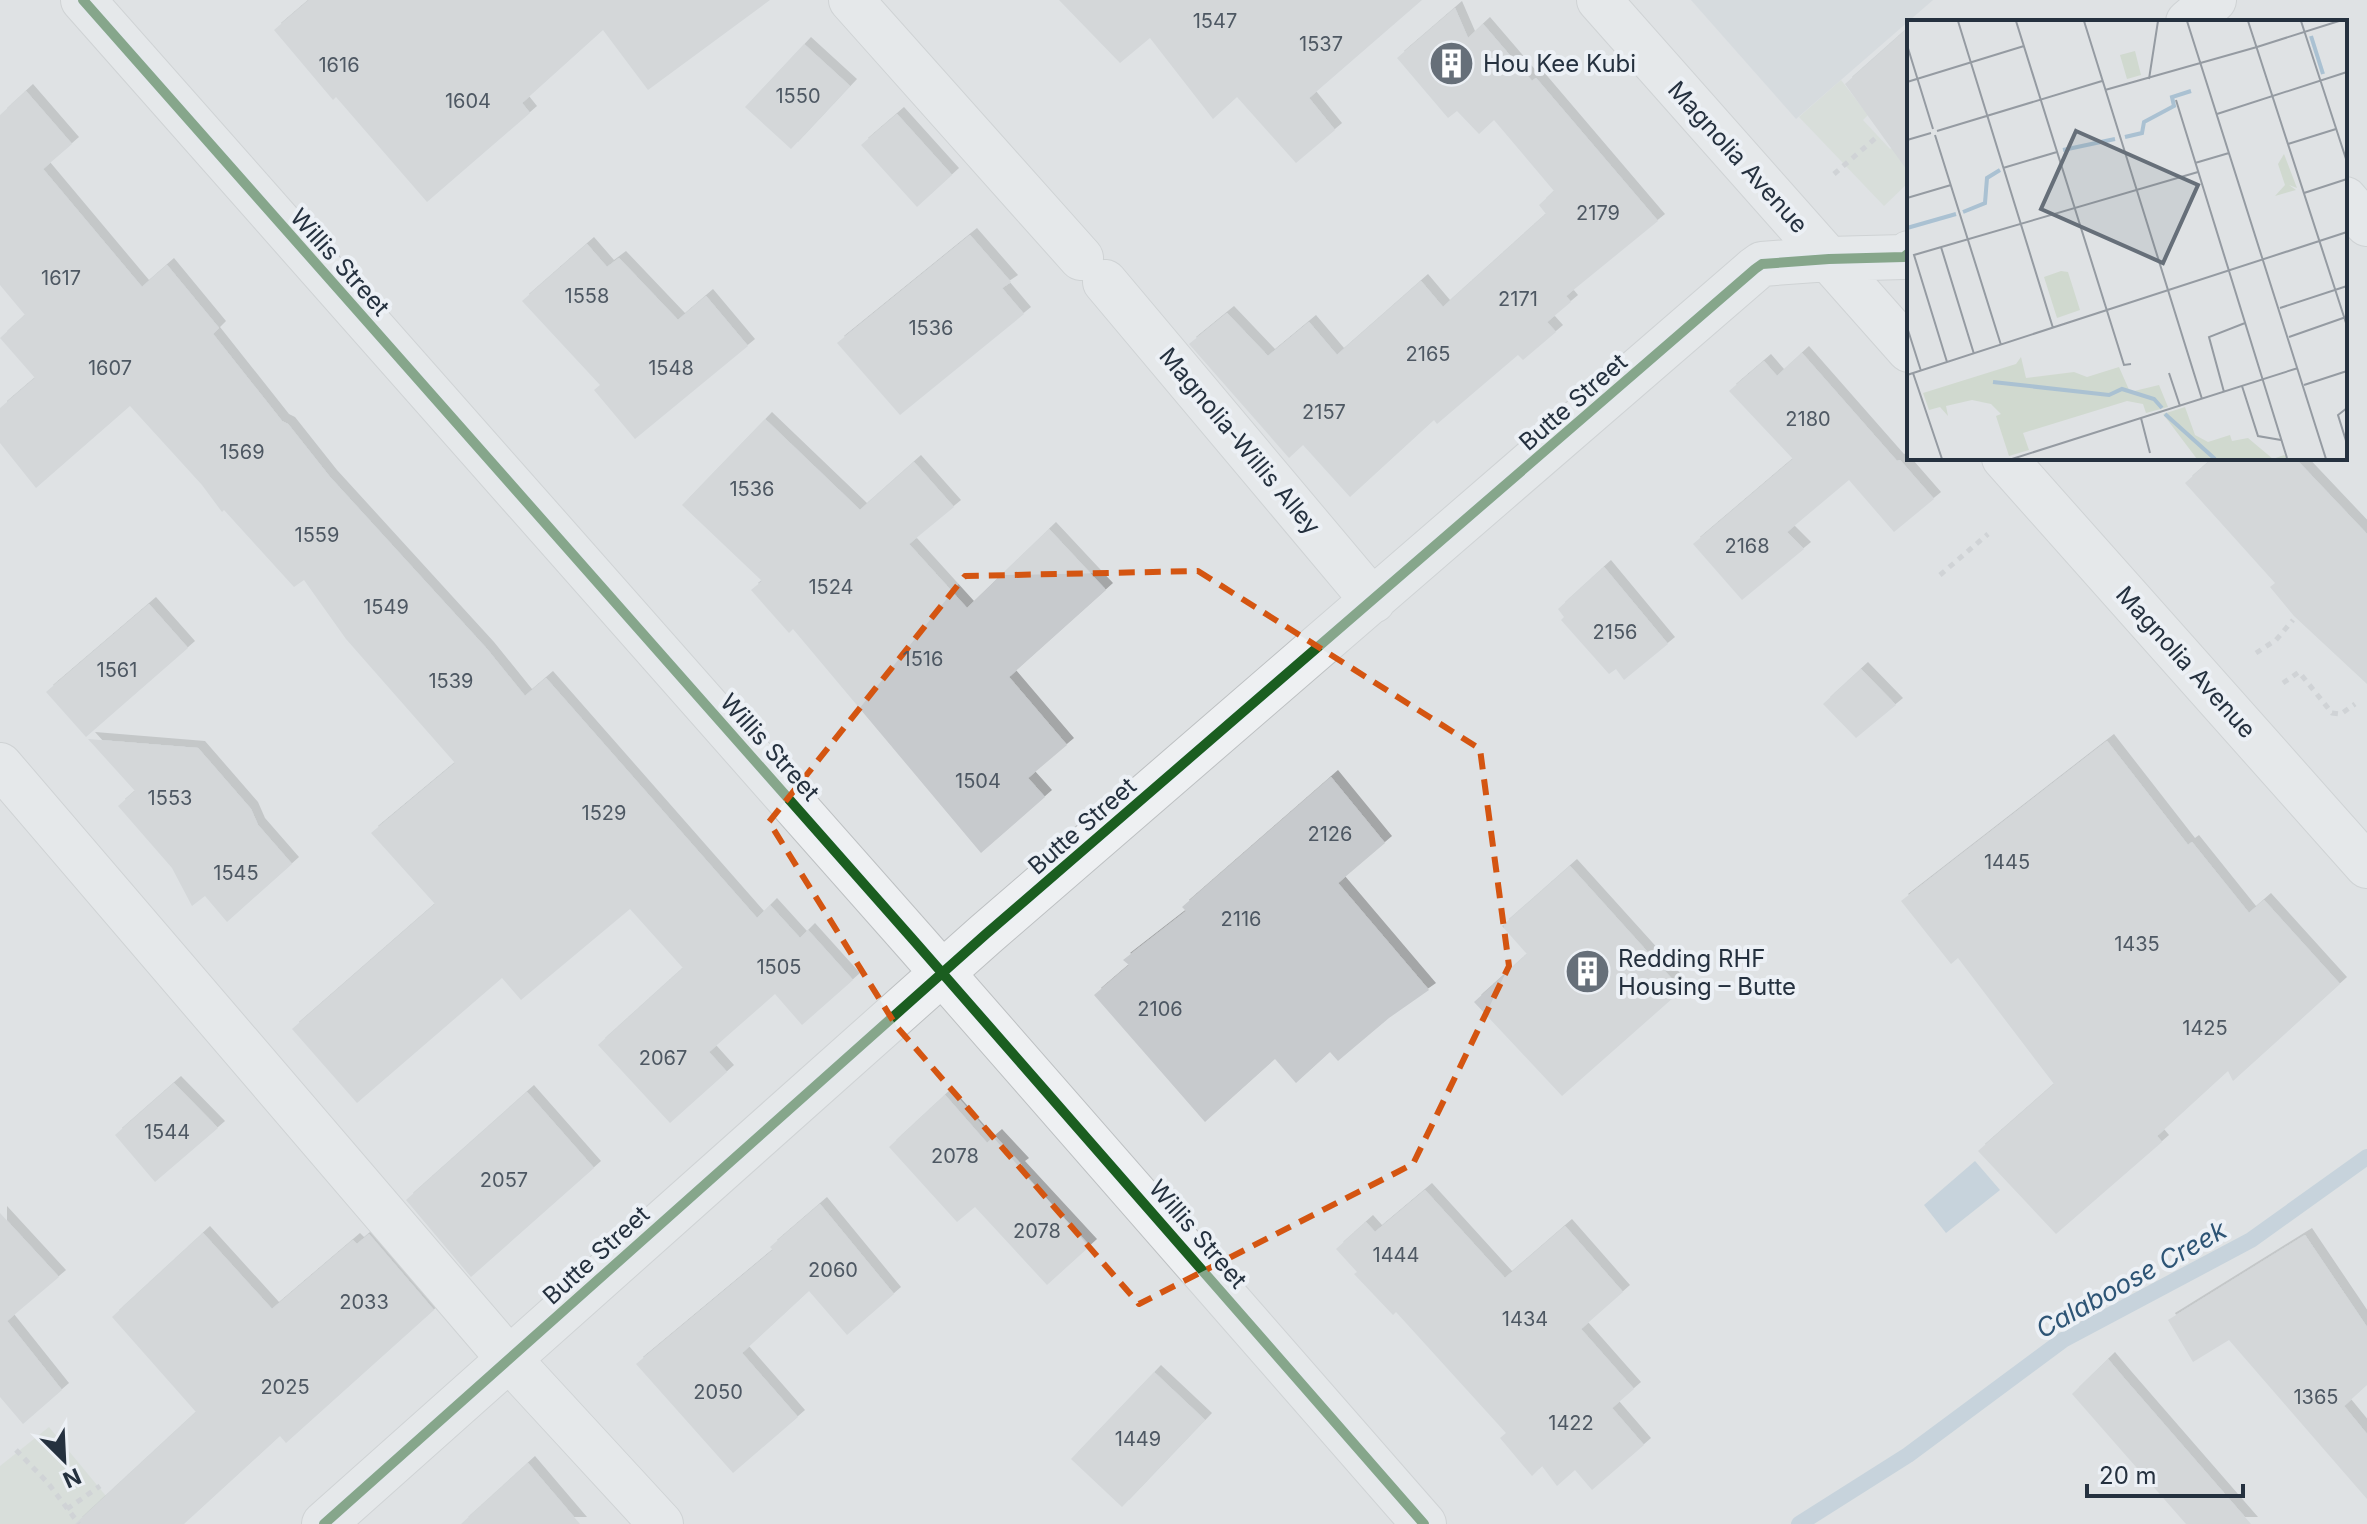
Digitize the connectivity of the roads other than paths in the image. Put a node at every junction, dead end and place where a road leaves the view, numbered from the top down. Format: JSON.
{"nodes":[{"id":1,"x":83,"y":0,"type":"edge"},
{"id":2,"x":851,"y":0,"type":"edge"},
{"id":3,"x":1599,"y":0,"type":"edge"},
{"id":4,"x":2214,"y":0,"type":"edge"},
{"id":5,"x":2190,"y":20,"type":"edge"},
{"id":6,"x":2347,"y":201,"type":"edge"},
{"id":7,"x":2367,"y":224,"type":"edge"},
{"id":8,"x":1907,"y":255,"type":"edge"},
{"id":9,"x":1829,"y":259,"type":"junction"},
{"id":10,"x":1907,"y":348,"type":"edge"},
{"id":11,"x":2006,"y":460,"type":"edge"},
{"id":12,"x":1373,"y":601,"type":"junction"},
{"id":13,"x":0,"y":765,"type":"edge"},
{"id":14,"x":2367,"y":866,"type":"edge"},
{"id":15,"x":943,"y":973,"type":"junction"},
{"id":16,"x":509,"y":1359,"type":"junction"},
{"id":17,"x":324,"y":1524,"type":"edge"},
{"id":18,"x":661,"y":1524,"type":"edge"},
{"id":19,"x":1424,"y":1524,"type":"edge"}],
"edges":[{"from":1,"to":15,"type":"street","name":"Willis Street"},
{"from":2,"to":12,"type":"street","name":"Magnolia-Willis Alley"},
{"from":3,"to":9,"type":"street","name":"Magnolia Avenue"},
{"from":4,"to":5,"type":"street"},
{"from":6,"to":7,"type":"street"},
{"from":8,"to":9,"type":"street","name":"Butte Street"},
{"from":9,"to":10,"type":"street","name":"Magnolia Avenue"},
{"from":9,"to":12,"type":"street","name":"Butte Street"},
{"from":11,"to":14,"type":"street","name":"Magnolia Avenue"},
{"from":12,"to":15,"type":"street","name":"Butte Street"},
{"from":13,"to":16,"type":"street"},
{"from":15,"to":16,"type":"street","name":"Butte Street"},
{"from":15,"to":19,"type":"street","name":"Willis Street"},
{"from":16,"to":17,"type":"street","name":"Butte Street"},
{"from":16,"to":18,"type":"street"}]}
